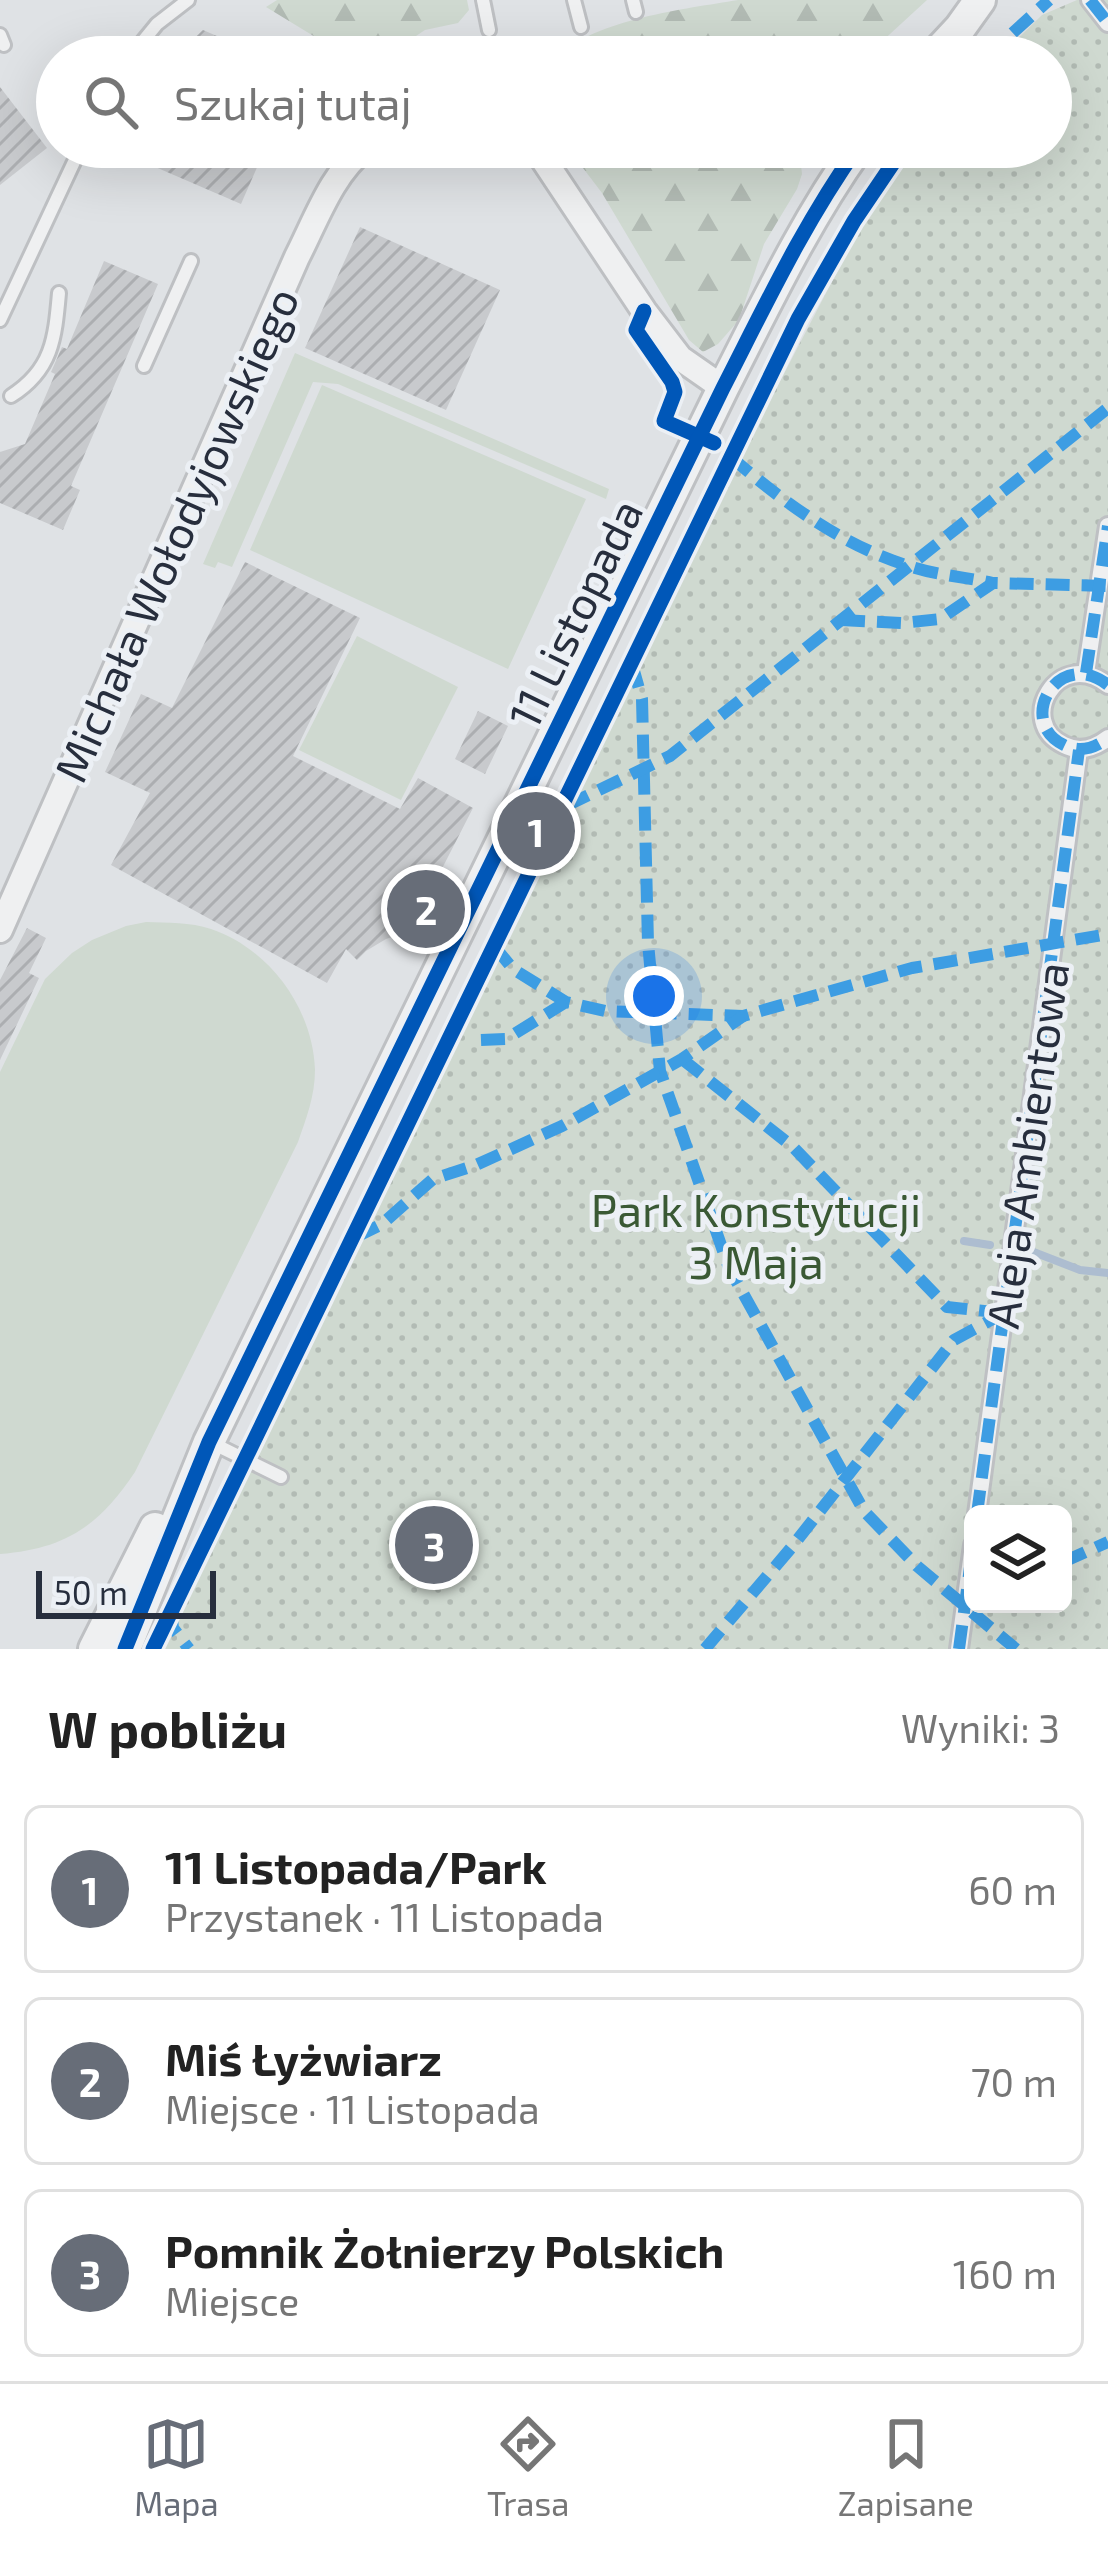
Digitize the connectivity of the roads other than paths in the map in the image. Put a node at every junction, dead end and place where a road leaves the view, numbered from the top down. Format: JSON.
{"nodes":[{"id":1,"x":188,"y":0,"type":"edge"},
{"id":2,"x":483,"y":0,"type":"edge"},
{"id":3,"x":574,"y":0,"type":"edge"},
{"id":4,"x":980,"y":0,"type":"edge"},
{"id":5,"x":1004,"y":0,"type":"edge"},
{"id":6,"x":1090,"y":0,"type":"edge"},
{"id":7,"x":1108,"y":23,"type":"edge"},
{"id":8,"x":581,"y":27,"type":"dead end"},
{"id":9,"x":960,"y":28,"type":"junction"},
{"id":10,"x":489,"y":30,"type":"dead end"},
{"id":11,"x":148,"y":36,"type":"edge"},
{"id":12,"x":953,"y":36,"type":"edge"},
{"id":13,"x":71,"y":168,"type":"edge"},
{"id":14,"x":346,"y":168,"type":"edge"},
{"id":15,"x":549,"y":168,"type":"edge"},
{"id":16,"x":843,"y":168,"type":"edge"},
{"id":17,"x":191,"y":262,"type":"dead end"},
{"id":18,"x":59,"y":293,"type":"dead end"},
{"id":19,"x":0,"y":320,"type":"edge"},
{"id":20,"x":144,"y":366,"type":"dead end"},
{"id":21,"x":723,"y":388,"type":"junction"},
{"id":22,"x":11,"y":396,"type":"dead end"},
{"id":23,"x":1108,"y":526,"type":"edge"},
{"id":24,"x":1086,"y":673,"type":"junction"},
{"id":25,"x":1108,"y":685,"type":"edge"},
{"id":26,"x":1108,"y":738,"type":"edge"},
{"id":27,"x":1079,"y":750,"type":"junction"},
{"id":28,"x":0,"y":930,"type":"edge"},
{"id":29,"x":209,"y":1442,"type":"junction"},
{"id":30,"x":281,"y":1477,"type":"dead end"},
{"id":31,"x":978,"y":1505,"type":"edge"},
{"id":32,"x":964,"y":1612,"type":"edge"},
{"id":33,"x":94,"y":1649,"type":"edge"},
{"id":34,"x":125,"y":1649,"type":"edge"},
{"id":35,"x":959,"y":1649,"type":"edge"}],
"edges":[{"from":1,"to":11,"type":"lane"},
{"from":2,"to":10,"type":"lane"},
{"from":3,"to":8,"type":"lane"},
{"from":4,"to":9,"type":"street"},
{"from":5,"to":9,"type":"street"},
{"from":6,"to":7,"type":"street"},
{"from":9,"to":12,"type":"street"},
{"from":13,"to":19,"type":"lane"},
{"from":14,"to":28,"type":"street","name":"Michała Wołodyjowskiego"},
{"from":15,"to":21,"type":"street"},
{"from":16,"to":21,"type":"street","name":"11 Listopada"},
{"from":17,"to":20,"type":"lane"},
{"from":18,"to":22,"type":"lane"},
{"from":21,"to":29,"type":"street","name":"11 Listopada"},
{"from":23,"to":24,"type":"street"},
{"from":24,"to":25,"type":"street"},
{"from":24,"to":27,"type":"street"},
{"from":26,"to":27,"type":"street"},
{"from":27,"to":31,"type":"street","name":"Aleja Ambientowa"},
{"from":29,"to":30,"type":"lane"},
{"from":29,"to":33,"type":"street","name":"11 Listopada"},
{"from":29,"to":34,"type":"street","name":"11 Listopada"},
{"from":32,"to":35,"type":"street"}]}
